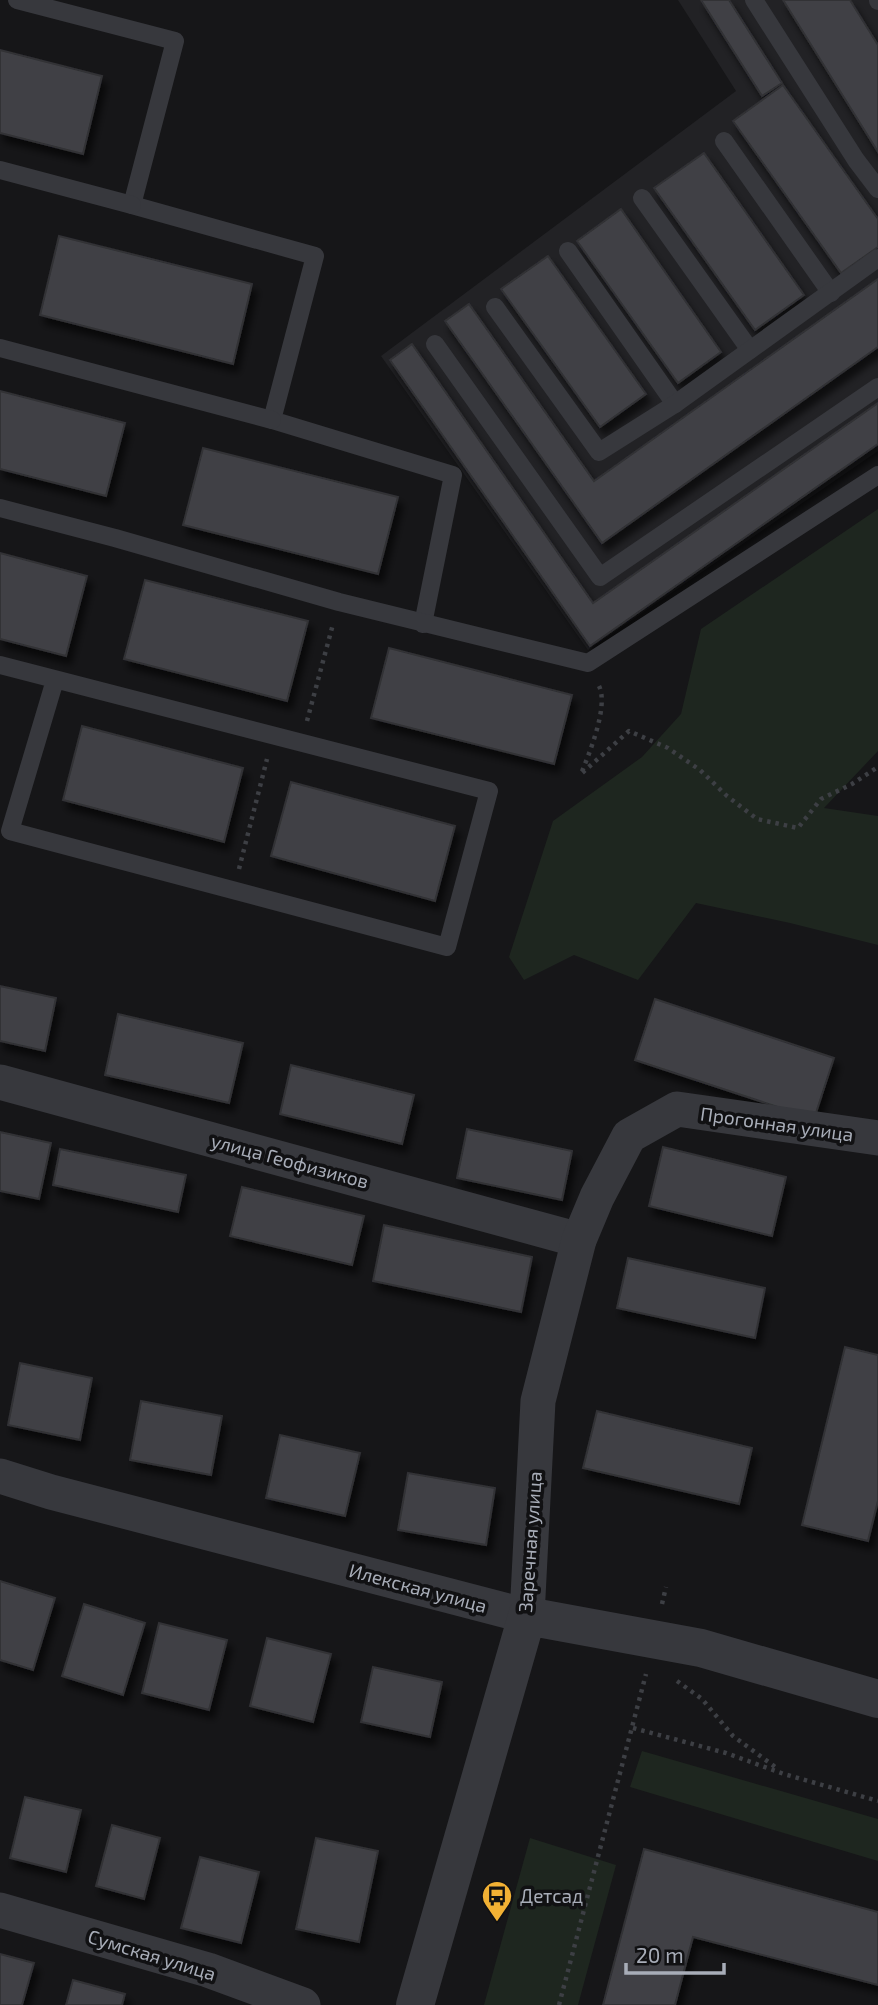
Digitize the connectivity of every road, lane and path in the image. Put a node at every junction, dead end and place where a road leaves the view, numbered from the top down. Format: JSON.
{"nodes":[{"id":1,"x":17,"y":0,"type":"edge"},
{"id":2,"x":754,"y":0,"type":"edge"},
{"id":3,"x":723,"y":141,"type":"dead end"},
{"id":4,"x":0,"y":170,"type":"edge"},
{"id":5,"x":878,"y":189,"type":"edge"},
{"id":6,"x":642,"y":198,"type":"dead end"},
{"id":7,"x":132,"y":205,"type":"junction"},
{"id":8,"x":568,"y":251,"type":"dead end"},
{"id":9,"x":878,"y":258,"type":"edge"},
{"id":10,"x":831,"y":293,"type":"junction"},
{"id":11,"x":495,"y":307,"type":"dead end"},
{"id":12,"x":435,"y":344,"type":"dead end"},
{"id":13,"x":0,"y":348,"type":"edge"},
{"id":14,"x":750,"y":350,"type":"junction"},
{"id":15,"x":878,"y":387,"type":"edge"},
{"id":16,"x":675,"y":404,"type":"junction"},
{"id":17,"x":272,"y":420,"type":"junction"},
{"id":18,"x":878,"y":475,"type":"edge"},
{"id":19,"x":0,"y":508,"type":"edge"},
{"id":20,"x":339,"y":602,"type":"junction"},
{"id":21,"x":424,"y":624,"type":"junction"},
{"id":22,"x":588,"y":663,"type":"junction"},
{"id":23,"x":0,"y":665,"type":"edge"},
{"id":24,"x":55,"y":680,"type":"junction"},
{"id":25,"x":273,"y":734,"type":"junction"},
{"id":26,"x":301,"y":742,"type":"junction"},
{"id":27,"x":878,"y":767,"type":"edge"},
{"id":28,"x":234,"y":890,"type":"junction"},
{"id":29,"x":0,"y":1082,"type":"edge"},
{"id":30,"x":677,"y":1109,"type":"joint"},
{"id":31,"x":878,"y":1138,"type":"edge"},
{"id":32,"x":579,"y":1240,"type":"junction"},
{"id":33,"x":0,"y":1476,"type":"edge"},
{"id":34,"x":527,"y":1616,"type":"junction"},
{"id":35,"x":649,"y":1661,"type":"dead end"},
{"id":36,"x":670,"y":1676,"type":"dead end"},
{"id":37,"x":878,"y":1699,"type":"edge"},
{"id":38,"x":633,"y":1728,"type":"junction"},
{"id":39,"x":784,"y":1774,"type":"junction"},
{"id":40,"x":878,"y":1801,"type":"edge"},
{"id":41,"x":0,"y":1910,"type":"edge"},
{"id":42,"x":303,"y":2005,"type":"edge"},
{"id":43,"x":415,"y":2005,"type":"edge"},
{"id":44,"x":559,"y":2005,"type":"edge"}],
"edges":[{"from":1,"to":7,"type":"lane"},
{"from":2,"to":5,"type":"lane"},
{"from":3,"to":10,"type":"lane"},
{"from":4,"to":7,"type":"lane"},
{"from":6,"to":14,"type":"lane"},
{"from":7,"to":17,"type":"lane"},
{"from":8,"to":16,"type":"lane"},
{"from":9,"to":10,"type":"lane"},
{"from":10,"to":14,"type":"lane"},
{"from":11,"to":16,"type":"lane"},
{"from":12,"to":15,"type":"lane"},
{"from":13,"to":17,"type":"lane"},
{"from":14,"to":16,"type":"lane"},
{"from":17,"to":21,"type":"lane"},
{"from":18,"to":22,"type":"lane"},
{"from":19,"to":20,"type":"lane"},
{"from":20,"to":21,"type":"lane"},
{"from":20,"to":26,"type":"path"},
{"from":21,"to":22,"type":"lane"},
{"from":22,"to":27,"type":"path"},
{"from":23,"to":24,"type":"lane"},
{"from":24,"to":25,"type":"lane"},
{"from":24,"to":28,"type":"lane"},
{"from":25,"to":26,"type":"lane"},
{"from":25,"to":28,"type":"path"},
{"from":26,"to":28,"type":"lane"},
{"from":29,"to":32,"type":"street","name":"улица Геофизиков"},
{"from":30,"to":31,"type":"street","name":"Прогонная улица"},
{"from":30,"to":32,"type":"street","name":"Заречная улица"},
{"from":32,"to":34,"type":"street","name":"Заречная улица"},
{"from":33,"to":34,"type":"street","name":"Илекская улица"},
{"from":34,"to":37,"type":"street","name":"Илекская улица"},
{"from":34,"to":43,"type":"street","name":"Заречная улица"},
{"from":35,"to":38,"type":"path"},
{"from":36,"to":39,"type":"path"},
{"from":38,"to":39,"type":"path"},
{"from":38,"to":44,"type":"path"},
{"from":39,"to":40,"type":"path"},
{"from":41,"to":42,"type":"street","name":"Сумская улица"}]}
